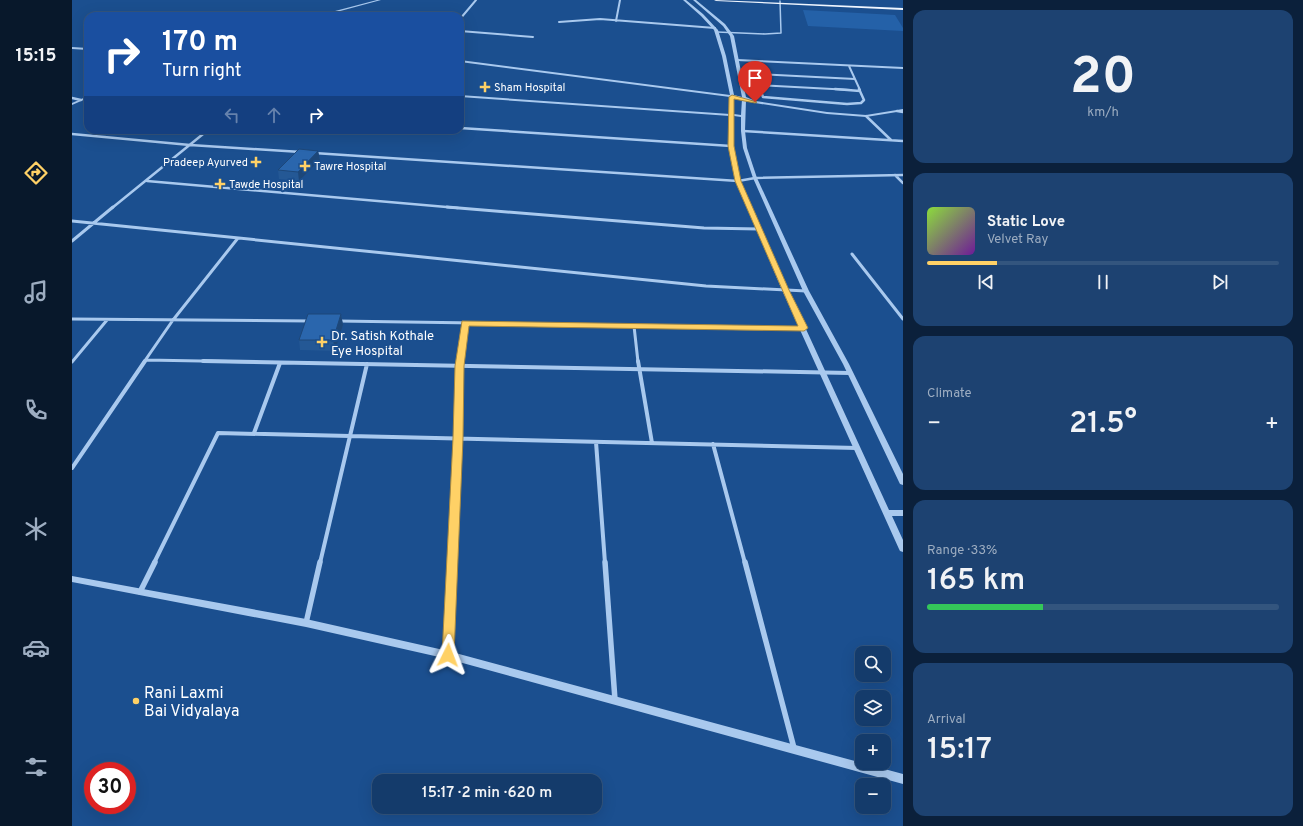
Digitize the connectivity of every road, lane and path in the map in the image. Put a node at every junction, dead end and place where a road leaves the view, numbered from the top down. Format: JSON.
{"nodes":[{"id":1,"x":380,"y":0,"type":"edge"},
{"id":2,"x":476,"y":0,"type":"edge"},
{"id":3,"x":620,"y":0,"type":"edge"},
{"id":4,"x":684,"y":0,"type":"edge"},
{"id":5,"x":694,"y":0,"type":"edge"},
{"id":6,"x":716,"y":0,"type":"edge"},
{"id":7,"x":762,"y":0,"type":"edge"},
{"id":8,"x":780,"y":2,"type":"junction"},
{"id":9,"x":903,"y":8,"type":"edge"},
{"id":10,"x":334,"y":12,"type":"edge"},
{"id":11,"x":464,"y":14,"type":"edge"},
{"id":12,"x":616,"y":20,"type":"junction"},
{"id":13,"x":559,"y":22,"type":"dead end"},
{"id":14,"x":716,"y":30,"type":"junction"},
{"id":15,"x":464,"y":31,"type":"edge"},
{"id":16,"x":730,"y":33,"type":"junction"},
{"id":17,"x":533,"y":37,"type":"dead end"},
{"id":18,"x":72,"y":48,"type":"edge"},
{"id":19,"x":84,"y":49,"type":"edge"},
{"id":20,"x":737,"y":60,"type":"junction"},
{"id":21,"x":755,"y":61,"type":"junction"},
{"id":22,"x":464,"y":62,"type":"edge"},
{"id":23,"x":464,"y":64,"type":"edge"},
{"id":24,"x":474,"y":64,"type":"junction"},
{"id":25,"x":850,"y":66,"type":"junction"},
{"id":26,"x":903,"y":68,"type":"edge"},
{"id":27,"x":757,"y":74,"type":"junction"},
{"id":28,"x":855,"y":79,"type":"junction"},
{"id":29,"x":759,"y":85,"type":"junction"},
{"id":30,"x":860,"y":91,"type":"junction"},
{"id":31,"x":464,"y":96,"type":"edge"},
{"id":32,"x":72,"y":98,"type":"edge"},
{"id":33,"x":84,"y":99,"type":"edge"},
{"id":34,"x":732,"y":99,"type":"junction"},
{"id":35,"x":81,"y":100,"type":"junction"},
{"id":36,"x":744,"y":100,"type":"junction"},
{"id":37,"x":72,"y":104,"type":"edge"},
{"id":38,"x":903,"y":111,"type":"edge"},
{"id":39,"x":731,"y":115,"type":"junction"},
{"id":40,"x":744,"y":116,"type":"junction"},
{"id":41,"x":866,"y":116,"type":"junction"},
{"id":42,"x":464,"y":128,"type":"edge"},
{"id":43,"x":744,"y":131,"type":"junction"},
{"id":44,"x":72,"y":134,"type":"edge"},
{"id":45,"x":203,"y":134,"type":"edge"},
{"id":46,"x":891,"y":140,"type":"junction"},
{"id":47,"x":903,"y":141,"type":"edge"},
{"id":48,"x":190,"y":145,"type":"junction"},
{"id":49,"x":731,"y":146,"type":"junction"},
{"id":50,"x":895,"y":175,"type":"junction"},
{"id":51,"x":903,"y":175,"type":"edge"},
{"id":52,"x":756,"y":178,"type":"junction"},
{"id":53,"x":147,"y":181,"type":"junction"},
{"id":54,"x":738,"y":181,"type":"junction"},
{"id":55,"x":903,"y":183,"type":"edge"},
{"id":56,"x":72,"y":221,"type":"edge"},
{"id":57,"x":96,"y":223,"type":"junction"},
{"id":58,"x":760,"y":229,"type":"junction"},
{"id":59,"x":238,"y":238,"type":"junction"},
{"id":60,"x":72,"y":241,"type":"edge"},
{"id":61,"x":852,"y":254,"type":"dead end"},
{"id":62,"x":785,"y":290,"type":"junction"},
{"id":63,"x":806,"y":291,"type":"junction"},
{"id":64,"x":72,"y":319,"type":"edge"},
{"id":65,"x":903,"y":319,"type":"edge"},
{"id":66,"x":107,"y":320,"type":"junction"},
{"id":67,"x":173,"y":320,"type":"junction"},
{"id":68,"x":316,"y":321,"type":"edge"},
{"id":69,"x":331,"y":321,"type":"edge"},
{"id":70,"x":465,"y":323,"type":"junction"},
{"id":71,"x":634,"y":326,"type":"junction"},
{"id":72,"x":804,"y":328,"type":"junction"},
{"id":73,"x":146,"y":360,"type":"junction"},
{"id":74,"x":72,"y":362,"type":"edge"},
{"id":75,"x":280,"y":363,"type":"junction"},
{"id":76,"x":367,"y":364,"type":"junction"},
{"id":77,"x":459,"y":366,"type":"junction"},
{"id":78,"x":639,"y":369,"type":"junction"},
{"id":79,"x":824,"y":373,"type":"junction"},
{"id":80,"x":850,"y":373,"type":"junction"},
{"id":81,"x":254,"y":433,"type":"junction"},
{"id":82,"x":350,"y":436,"type":"junction"},
{"id":83,"x":458,"y":438,"type":"junction"},
{"id":84,"x":596,"y":442,"type":"junction"},
{"id":85,"x":652,"y":443,"type":"junction"},
{"id":86,"x":713,"y":444,"type":"junction"},
{"id":87,"x":857,"y":448,"type":"junction"},
{"id":88,"x":72,"y":468,"type":"edge"},
{"id":89,"x":903,"y":482,"type":"edge"},
{"id":90,"x":887,"y":513,"type":"junction"},
{"id":91,"x":903,"y":514,"type":"edge"},
{"id":92,"x":903,"y":549,"type":"edge"},
{"id":93,"x":72,"y":579,"type":"edge"},
{"id":94,"x":140,"y":592,"type":"junction"},
{"id":95,"x":306,"y":623,"type":"junction"},
{"id":96,"x":448,"y":655,"type":"junction"},
{"id":97,"x":615,"y":702,"type":"junction"},
{"id":98,"x":795,"y":751,"type":"junction"},
{"id":99,"x":903,"y":779,"type":"edge"}],
"edges":[{"from":1,"to":10,"type":"street"},
{"from":2,"to":11,"type":"street"},
{"from":3,"to":12,"type":"street"},
{"from":4,"to":14,"type":"street"},
{"from":5,"to":16,"type":"street"},
{"from":6,"to":8,"type":"main road"},
{"from":7,"to":8,"type":"main road"},
{"from":8,"to":9,"type":"main road"},
{"from":8,"to":16,"type":"lane"},
{"from":12,"to":13,"type":"street"},
{"from":12,"to":14,"type":"street"},
{"from":14,"to":16,"type":"lane"},
{"from":14,"to":34,"type":"street"},
{"from":15,"to":17,"type":"street"},
{"from":16,"to":20,"type":"street"},
{"from":18,"to":19,"type":"street"},
{"from":20,"to":21,"type":"street"},
{"from":20,"to":36,"type":"street"},
{"from":21,"to":25,"type":"street"},
{"from":21,"to":27,"type":"street"},
{"from":22,"to":24,"type":"street"},
{"from":23,"to":24,"type":"street"},
{"from":24,"to":34,"type":"street"},
{"from":25,"to":26,"type":"street"},
{"from":25,"to":28,"type":"street"},
{"from":27,"to":28,"type":"street"},
{"from":27,"to":29,"type":"street"},
{"from":28,"to":30,"type":"street"},
{"from":29,"to":30,"type":"street"},
{"from":29,"to":30,"type":"street"},
{"from":31,"to":39,"type":"street"},
{"from":32,"to":35,"type":"street"},
{"from":33,"to":35,"type":"street"},
{"from":34,"to":36,"type":"street"},
{"from":34,"to":39,"type":"street"},
{"from":35,"to":37,"type":"street"},
{"from":36,"to":40,"type":"street"},
{"from":36,"to":41,"type":"street"},
{"from":38,"to":41,"type":"street"},
{"from":39,"to":40,"type":"street"},
{"from":39,"to":49,"type":"street"},
{"from":40,"to":43,"type":"street"},
{"from":41,"to":46,"type":"street"},
{"from":42,"to":49,"type":"street"},
{"from":43,"to":46,"type":"street"},
{"from":43,"to":52,"type":"street"},
{"from":44,"to":48,"type":"street"},
{"from":45,"to":48,"type":"street"},
{"from":46,"to":47,"type":"street"},
{"from":48,"to":53,"type":"street"},
{"from":48,"to":54,"type":"street"},
{"from":49,"to":54,"type":"street"},
{"from":50,"to":51,"type":"street"},
{"from":50,"to":52,"type":"street"},
{"from":50,"to":55,"type":"street"},
{"from":52,"to":54,"type":"street"},
{"from":52,"to":63,"type":"street"},
{"from":53,"to":57,"type":"street"},
{"from":53,"to":58,"type":"street"},
{"from":54,"to":58,"type":"street"},
{"from":56,"to":57,"type":"street"},
{"from":57,"to":59,"type":"street"},
{"from":57,"to":60,"type":"street"},
{"from":58,"to":62,"type":"street"},
{"from":59,"to":62,"type":"street"},
{"from":59,"to":67,"type":"street"},
{"from":61,"to":65,"type":"street"},
{"from":62,"to":63,"type":"street"},
{"from":62,"to":72,"type":"street"},
{"from":63,"to":80,"type":"street"},
{"from":64,"to":66,"type":"street"},
{"from":66,"to":67,"type":"street"},
{"from":66,"to":74,"type":"street"},
{"from":67,"to":68,"type":"street"},
{"from":67,"to":73,"type":"street"},
{"from":69,"to":70,"type":"street"},
{"from":70,"to":71,"type":"street"},
{"from":70,"to":77,"type":"street"},
{"from":71,"to":72,"type":"street"},
{"from":71,"to":78,"type":"street"},
{"from":72,"to":79,"type":"street"},
{"from":73,"to":75,"type":"street"},
{"from":73,"to":88,"type":"street"},
{"from":75,"to":76,"type":"street"},
{"from":75,"to":81,"type":"street"},
{"from":76,"to":77,"type":"street"},
{"from":76,"to":82,"type":"street"},
{"from":77,"to":78,"type":"street"},
{"from":77,"to":83,"type":"street"},
{"from":78,"to":79,"type":"street"},
{"from":78,"to":85,"type":"street"},
{"from":79,"to":80,"type":"street"},
{"from":79,"to":87,"type":"street"},
{"from":80,"to":89,"type":"street"},
{"from":81,"to":82,"type":"street"},
{"from":81,"to":94,"type":"street"},
{"from":82,"to":83,"type":"street"},
{"from":82,"to":95,"type":"street"},
{"from":83,"to":84,"type":"street"},
{"from":83,"to":96,"type":"street"},
{"from":84,"to":85,"type":"street"},
{"from":84,"to":97,"type":"street"},
{"from":85,"to":86,"type":"street"},
{"from":86,"to":87,"type":"street"},
{"from":86,"to":98,"type":"street"},
{"from":87,"to":90,"type":"street"},
{"from":90,"to":91,"type":"street"},
{"from":90,"to":92,"type":"street"},
{"from":93,"to":94,"type":"street"},
{"from":94,"to":95,"type":"street"},
{"from":95,"to":96,"type":"street"},
{"from":96,"to":97,"type":"street"},
{"from":97,"to":98,"type":"street"},
{"from":98,"to":99,"type":"street"}]}
